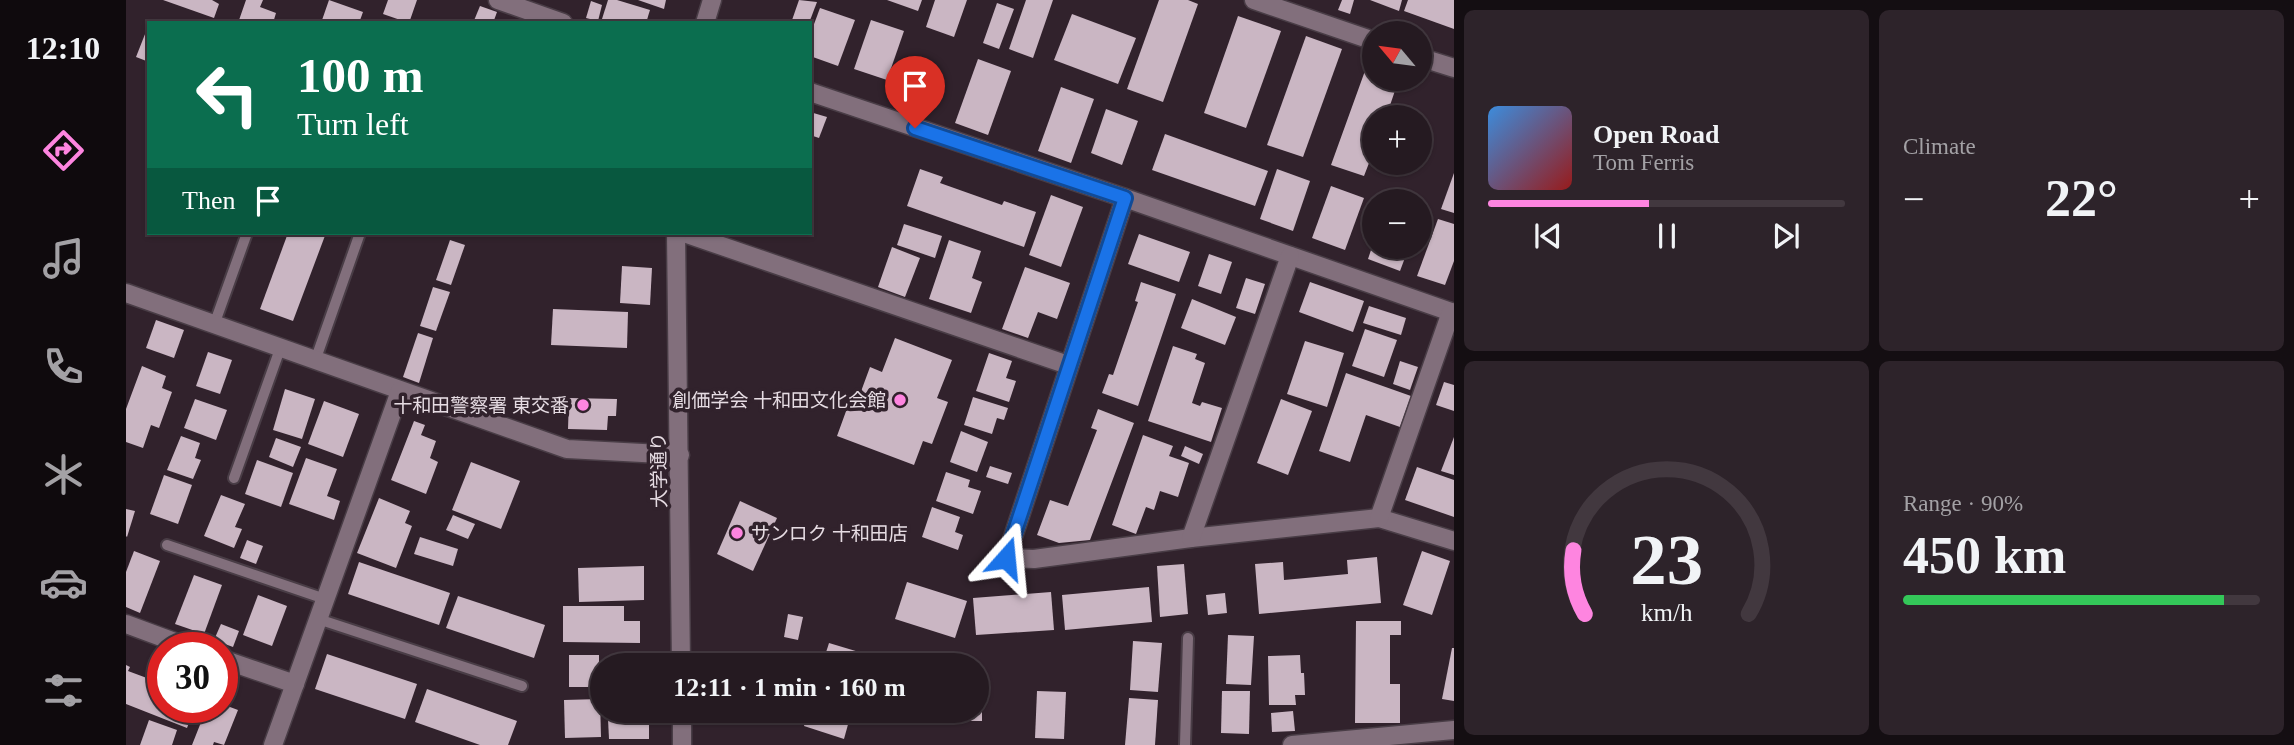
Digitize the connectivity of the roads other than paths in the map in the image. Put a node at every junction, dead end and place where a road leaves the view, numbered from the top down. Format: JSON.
{"nodes":[{"id":1,"x":498,"y":0,"type":"edge"},
{"id":2,"x":712,"y":0,"type":"edge"},
{"id":3,"x":1254,"y":0,"type":"edge"},
{"id":4,"x":557,"y":21,"type":"edge"},
{"id":5,"x":706,"y":21,"type":"edge"},
{"id":6,"x":1362,"y":37,"type":"edge"},
{"id":7,"x":1432,"y":61,"type":"edge"},
{"id":8,"x":1454,"y":68,"type":"edge"},
{"id":9,"x":812,"y":93,"type":"edge"},
{"id":10,"x":1125,"y":198,"type":"junction"},
{"id":11,"x":246,"y":235,"type":"edge"},
{"id":12,"x":359,"y":235,"type":"edge"},
{"id":13,"x":676,"y":235,"type":"edge"},
{"id":14,"x":690,"y":235,"type":"edge"},
{"id":15,"x":1290,"y":256,"type":"junction"},
{"id":16,"x":126,"y":293,"type":"edge"},
{"id":17,"x":1452,"y":313,"type":"edge"},
{"id":18,"x":214,"y":325,"type":"junction"},
{"id":19,"x":280,"y":349,"type":"junction"},
{"id":20,"x":315,"y":361,"type":"junction"},
{"id":21,"x":1068,"y":365,"type":"junction"},
{"id":22,"x":400,"y":391,"type":"junction"},
{"id":23,"x":680,"y":455,"type":"junction"},
{"id":24,"x":234,"y":478,"type":"dead end"},
{"id":25,"x":1379,"y":517,"type":"junction"},
{"id":26,"x":1191,"y":538,"type":"junction"},
{"id":27,"x":1454,"y":541,"type":"edge"},
{"id":28,"x":167,"y":545,"type":"dead end"},
{"id":29,"x":325,"y":599,"type":"junction"},
{"id":30,"x":318,"y":619,"type":"junction"},
{"id":31,"x":126,"y":624,"type":"edge"},
{"id":32,"x":148,"y":632,"type":"edge"},
{"id":33,"x":1188,"y":638,"type":"dead end"},
{"id":34,"x":681,"y":653,"type":"edge"},
{"id":35,"x":238,"y":664,"type":"edge"},
{"id":36,"x":295,"y":684,"type":"junction"},
{"id":37,"x":522,"y":686,"type":"dead end"},
{"id":38,"x":682,"y":723,"type":"edge"},
{"id":39,"x":1454,"y":730,"type":"edge"},
{"id":40,"x":273,"y":745,"type":"edge"},
{"id":41,"x":682,"y":745,"type":"edge"},
{"id":42,"x":1185,"y":745,"type":"edge"},
{"id":43,"x":1292,"y":745,"type":"edge"}],
"edges":[{"from":1,"to":4,"type":"street"},
{"from":2,"to":5,"type":"street"},
{"from":3,"to":6,"type":"street"},
{"from":7,"to":8,"type":"street"},
{"from":9,"to":10,"type":"street"},
{"from":10,"to":15,"type":"street"},
{"from":10,"to":21,"type":"street"},
{"from":11,"to":18,"type":"lane"},
{"from":12,"to":20,"type":"lane"},
{"from":13,"to":23,"type":"street","name":"大学通り"},
{"from":14,"to":21,"type":"street"},
{"from":15,"to":17,"type":"street"},
{"from":15,"to":26,"type":"street"},
{"from":16,"to":18,"type":"street"},
{"from":17,"to":25,"type":"street"},
{"from":18,"to":19,"type":"street"},
{"from":19,"to":20,"type":"street"},
{"from":19,"to":24,"type":"lane"},
{"from":20,"to":22,"type":"street"},
{"from":21,"to":26,"type":"street"},
{"from":22,"to":23,"type":"street"},
{"from":22,"to":29,"type":"street"},
{"from":23,"to":34,"type":"street","name":"大学通り"},
{"from":25,"to":26,"type":"street"},
{"from":25,"to":27,"type":"street"},
{"from":28,"to":29,"type":"lane"},
{"from":29,"to":30,"type":"street"},
{"from":30,"to":36,"type":"street"},
{"from":30,"to":37,"type":"lane"},
{"from":31,"to":32,"type":"street"},
{"from":33,"to":42,"type":"lane"},
{"from":35,"to":36,"type":"street"},
{"from":36,"to":40,"type":"street"},
{"from":38,"to":41,"type":"street"},
{"from":39,"to":43,"type":"street"}]}
